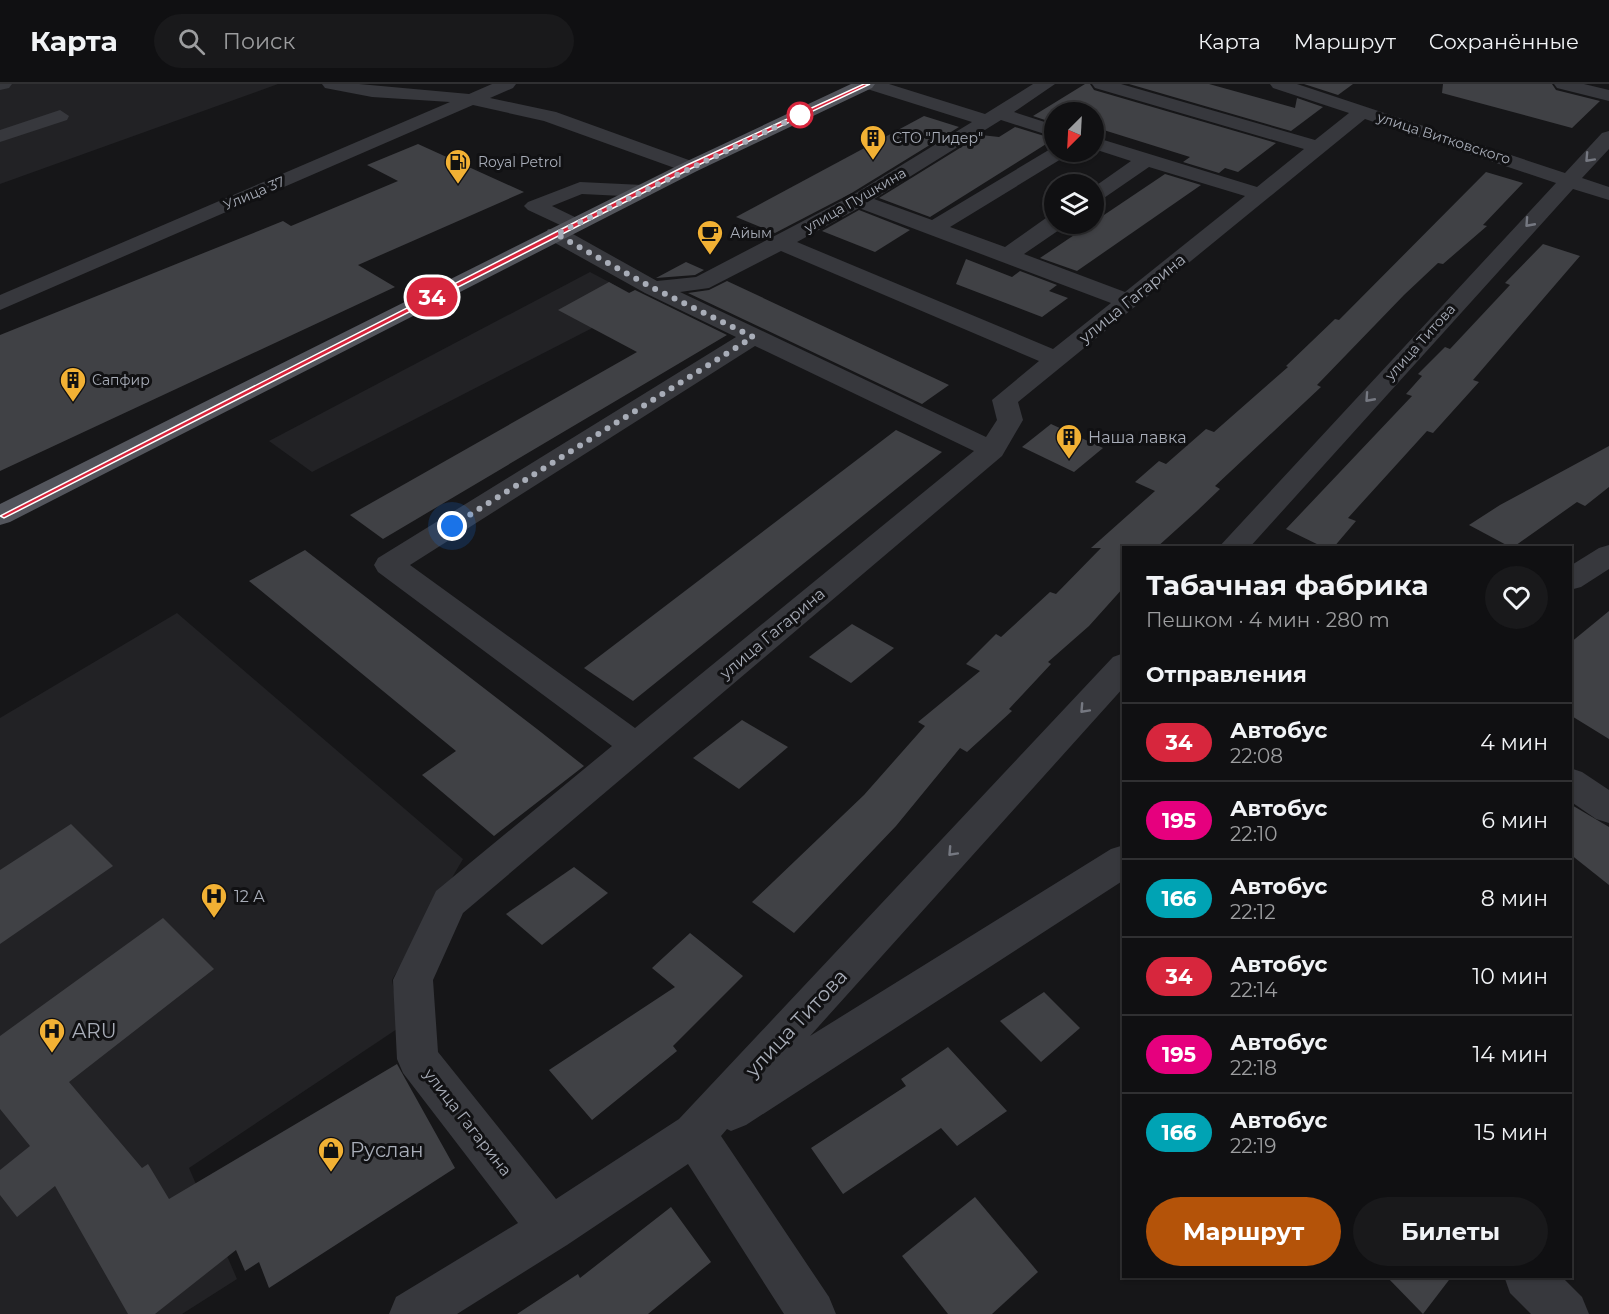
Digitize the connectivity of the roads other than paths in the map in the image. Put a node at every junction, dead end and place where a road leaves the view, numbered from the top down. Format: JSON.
{"nodes":[{"id":1,"x":331,"y":84,"type":"edge"},
{"id":2,"x":395,"y":84,"type":"edge"},
{"id":3,"x":489,"y":84,"type":"edge"},
{"id":4,"x":507,"y":84,"type":"edge"},
{"id":5,"x":868,"y":84,"type":"edge"},
{"id":6,"x":1046,"y":84,"type":"edge"},
{"id":7,"x":1101,"y":84,"type":"edge"},
{"id":8,"x":1279,"y":84,"type":"edge"},
{"id":9,"x":1563,"y":84,"type":"edge"},
{"id":10,"x":422,"y":96,"type":"junction"},
{"id":11,"x":1609,"y":96,"type":"edge"},
{"id":12,"x":460,"y":97,"type":"junction"},
{"id":13,"x":1363,"y":111,"type":"junction"},
{"id":14,"x":60,"y":116,"type":"dead end"},
{"id":15,"x":992,"y":117,"type":"junction"},
{"id":16,"x":1044,"y":129,"type":"edge"},
{"id":17,"x":0,"y":136,"type":"edge"},
{"id":18,"x":1609,"y":137,"type":"edge"},
{"id":19,"x":1104,"y":146,"type":"edge"},
{"id":20,"x":1318,"y":147,"type":"junction"},
{"id":21,"x":1147,"y":159,"type":"junction"},
{"id":22,"x":1044,"y":161,"type":"edge"},
{"id":23,"x":690,"y":167,"type":"junction"},
{"id":24,"x":1569,"y":180,"type":"junction"},
{"id":25,"x":1104,"y":189,"type":"edge"},
{"id":26,"x":643,"y":191,"type":"junction"},
{"id":27,"x":1259,"y":194,"type":"junction"},
{"id":28,"x":1609,"y":194,"type":"edge"},
{"id":29,"x":858,"y":200,"type":"junction"},
{"id":30,"x":934,"y":228,"type":"junction"},
{"id":31,"x":565,"y":230,"type":"junction"},
{"id":32,"x":1044,"y":230,"type":"edge"},
{"id":33,"x":780,"y":243,"type":"junction"},
{"id":34,"x":1007,"y":256,"type":"junction"},
{"id":35,"x":653,"y":288,"type":"junction"},
{"id":36,"x":1128,"y":301,"type":"junction"},
{"id":37,"x":0,"y":303,"type":"edge"},
{"id":38,"x":753,"y":337,"type":"junction"},
{"id":39,"x":1056,"y":358,"type":"junction"},
{"id":40,"x":992,"y":450,"type":"junction"},
{"id":41,"x":0,"y":516,"type":"edge"},
{"id":42,"x":1235,"y":546,"type":"edge"},
{"id":43,"x":1609,"y":555,"type":"edge"},
{"id":44,"x":1572,"y":579,"type":"edge"},
{"id":45,"x":1122,"y":668,"type":"edge"},
{"id":46,"x":636,"y":746,"type":"junction"},
{"id":47,"x":1572,"y":783,"type":"edge"},
{"id":48,"x":1609,"y":809,"type":"edge"},
{"id":49,"x":1119,"y":870,"type":"edge"},
{"id":50,"x":694,"y":1134,"type":"junction"},
{"id":51,"x":551,"y":1229,"type":"junction"},
{"id":52,"x":1529,"y":1278,"type":"edge"},
{"id":53,"x":413,"y":1314,"type":"edge"},
{"id":54,"x":812,"y":1314,"type":"edge"},
{"id":55,"x":1566,"y":1314,"type":"edge"}],
"edges":[{"from":1,"to":10,"type":"street"},
{"from":2,"to":10,"type":"street"},
{"from":3,"to":12,"type":"street"},
{"from":4,"to":37,"type":"street","name":"Улица 37"},
{"from":5,"to":15,"type":"street"},
{"from":5,"to":23,"type":"main road"},
{"from":6,"to":15,"type":"street","name":"улица Пушкина"},
{"from":7,"to":20,"type":"street"},
{"from":8,"to":13,"type":"street","name":"улица Витковского"},
{"from":9,"to":11,"type":"street"},
{"from":10,"to":12,"type":"street"},
{"from":12,"to":23,"type":"street"},
{"from":13,"to":20,"type":"street","name":"улица Гагарина"},
{"from":13,"to":24,"type":"street","name":"улица Витковского"},
{"from":14,"to":17,"type":"street"},
{"from":15,"to":16,"type":"street"},
{"from":15,"to":29,"type":"street","name":"улица Пушкина"},
{"from":18,"to":24,"type":"street","name":"улица Титова","one_way":true},
{"from":19,"to":21,"type":"street"},
{"from":20,"to":27,"type":"street","name":"улица Гагарина"},
{"from":21,"to":25,"type":"street"},
{"from":21,"to":27,"type":"street"},
{"from":22,"to":30,"type":"street"},
{"from":23,"to":26,"type":"main road"},
{"from":24,"to":28,"type":"street","name":"улица Витковского"},
{"from":24,"to":42,"type":"street","name":"улица Титова","one_way":true},
{"from":26,"to":31,"type":"main road"},
{"from":26,"to":31,"type":"street"},
{"from":27,"to":36,"type":"street","name":"улица Гагарина"},
{"from":29,"to":30,"type":"street"},
{"from":29,"to":33,"type":"street","name":"улица Пушкина"},
{"from":30,"to":34,"type":"street"},
{"from":31,"to":35,"type":"street"},
{"from":31,"to":41,"type":"main road"},
{"from":32,"to":34,"type":"street"},
{"from":33,"to":35,"type":"street","name":"улица Пушкина"},
{"from":33,"to":39,"type":"street"},
{"from":34,"to":36,"type":"street"},
{"from":35,"to":38,"type":"street"},
{"from":36,"to":39,"type":"street","name":"улица Гагарина"},
{"from":38,"to":40,"type":"street"},
{"from":38,"to":46,"type":"street"},
{"from":39,"to":40,"type":"street","name":"улица Гагарина"},
{"from":40,"to":46,"type":"street","name":"улица Гагарина"},
{"from":43,"to":44,"type":"street"},
{"from":45,"to":50,"type":"street","name":"улица Титова","one_way":true},
{"from":46,"to":51,"type":"street","name":"улица Гагарина"},
{"from":47,"to":48,"type":"street"},
{"from":49,"to":50,"type":"street"},
{"from":50,"to":51,"type":"street","name":"улица Титова"},
{"from":50,"to":54,"type":"street"},
{"from":51,"to":53,"type":"street","name":"улица Титова"},
{"from":52,"to":55,"type":"street"}]}
